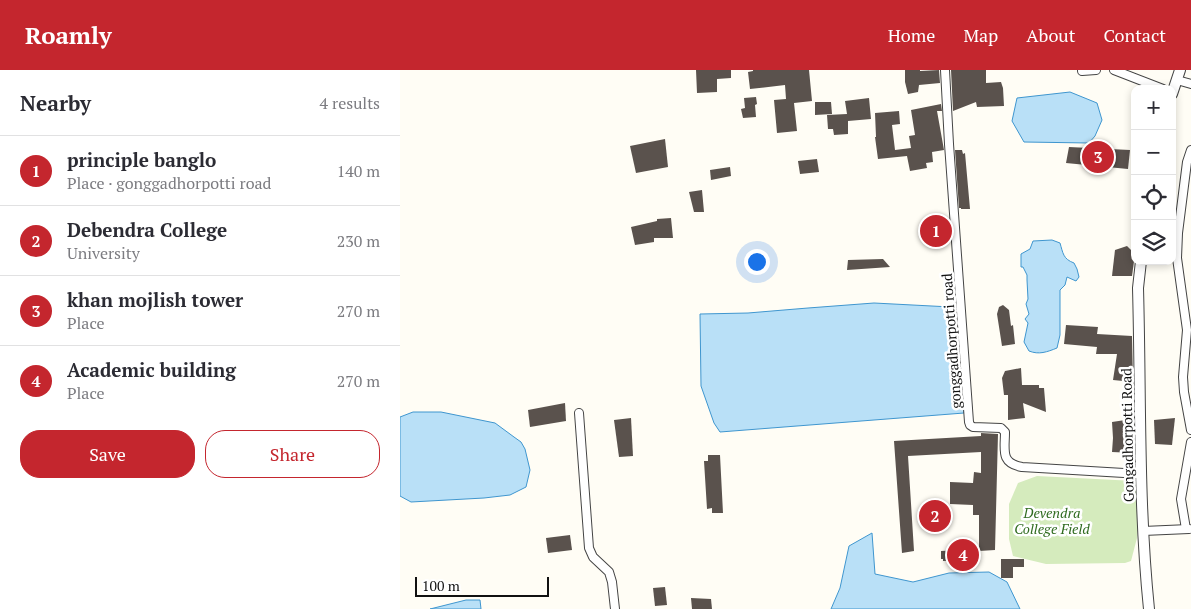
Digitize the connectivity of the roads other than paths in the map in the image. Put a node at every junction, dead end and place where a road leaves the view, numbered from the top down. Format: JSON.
{"nodes":[{"id":1,"x":945,"y":70,"type":"edge"},
{"id":2,"x":1096,"y":70,"type":"edge"},
{"id":3,"x":1114,"y":70,"type":"edge"},
{"id":4,"x":1082,"y":71,"type":"edge"},
{"id":5,"x":1180,"y":77,"type":"edge"},
{"id":6,"x":1191,"y":84,"type":"edge"},
{"id":7,"x":1152,"y":85,"type":"edge"},
{"id":8,"x":1191,"y":150,"type":"edge"},
{"id":9,"x":1176,"y":226,"type":"edge"},
{"id":10,"x":1176,"y":245,"type":"edge"},
{"id":11,"x":1141,"y":265,"type":"edge"},
{"id":12,"x":579,"y":413,"type":"dead end"},
{"id":13,"x":1191,"y":430,"type":"edge"},
{"id":14,"x":1191,"y":442,"type":"edge"},
{"id":15,"x":1141,"y":474,"type":"junction"},
{"id":16,"x":1186,"y":529,"type":"edge"},
{"id":17,"x":1147,"y":531,"type":"junction"},
{"id":18,"x":615,"y":609,"type":"edge"},
{"id":19,"x":1149,"y":609,"type":"edge"}],
"edges":[{"from":1,"to":15,"type":"street","name":"gonggadhorpotti road"},
{"from":2,"to":4,"type":"street"},
{"from":3,"to":7,"type":"street"},
{"from":5,"to":6,"type":"street"},
{"from":8,"to":9,"type":"street"},
{"from":10,"to":13,"type":"street"},
{"from":11,"to":15,"type":"street","name":"Gongadhorpotti Road"},
{"from":12,"to":18,"type":"street"},
{"from":14,"to":16,"type":"street"},
{"from":15,"to":17,"type":"street","name":"Gongadhorpotti Road"},
{"from":16,"to":17,"type":"street"},
{"from":17,"to":19,"type":"street","name":"Gongadhorpotti Road"}]}
